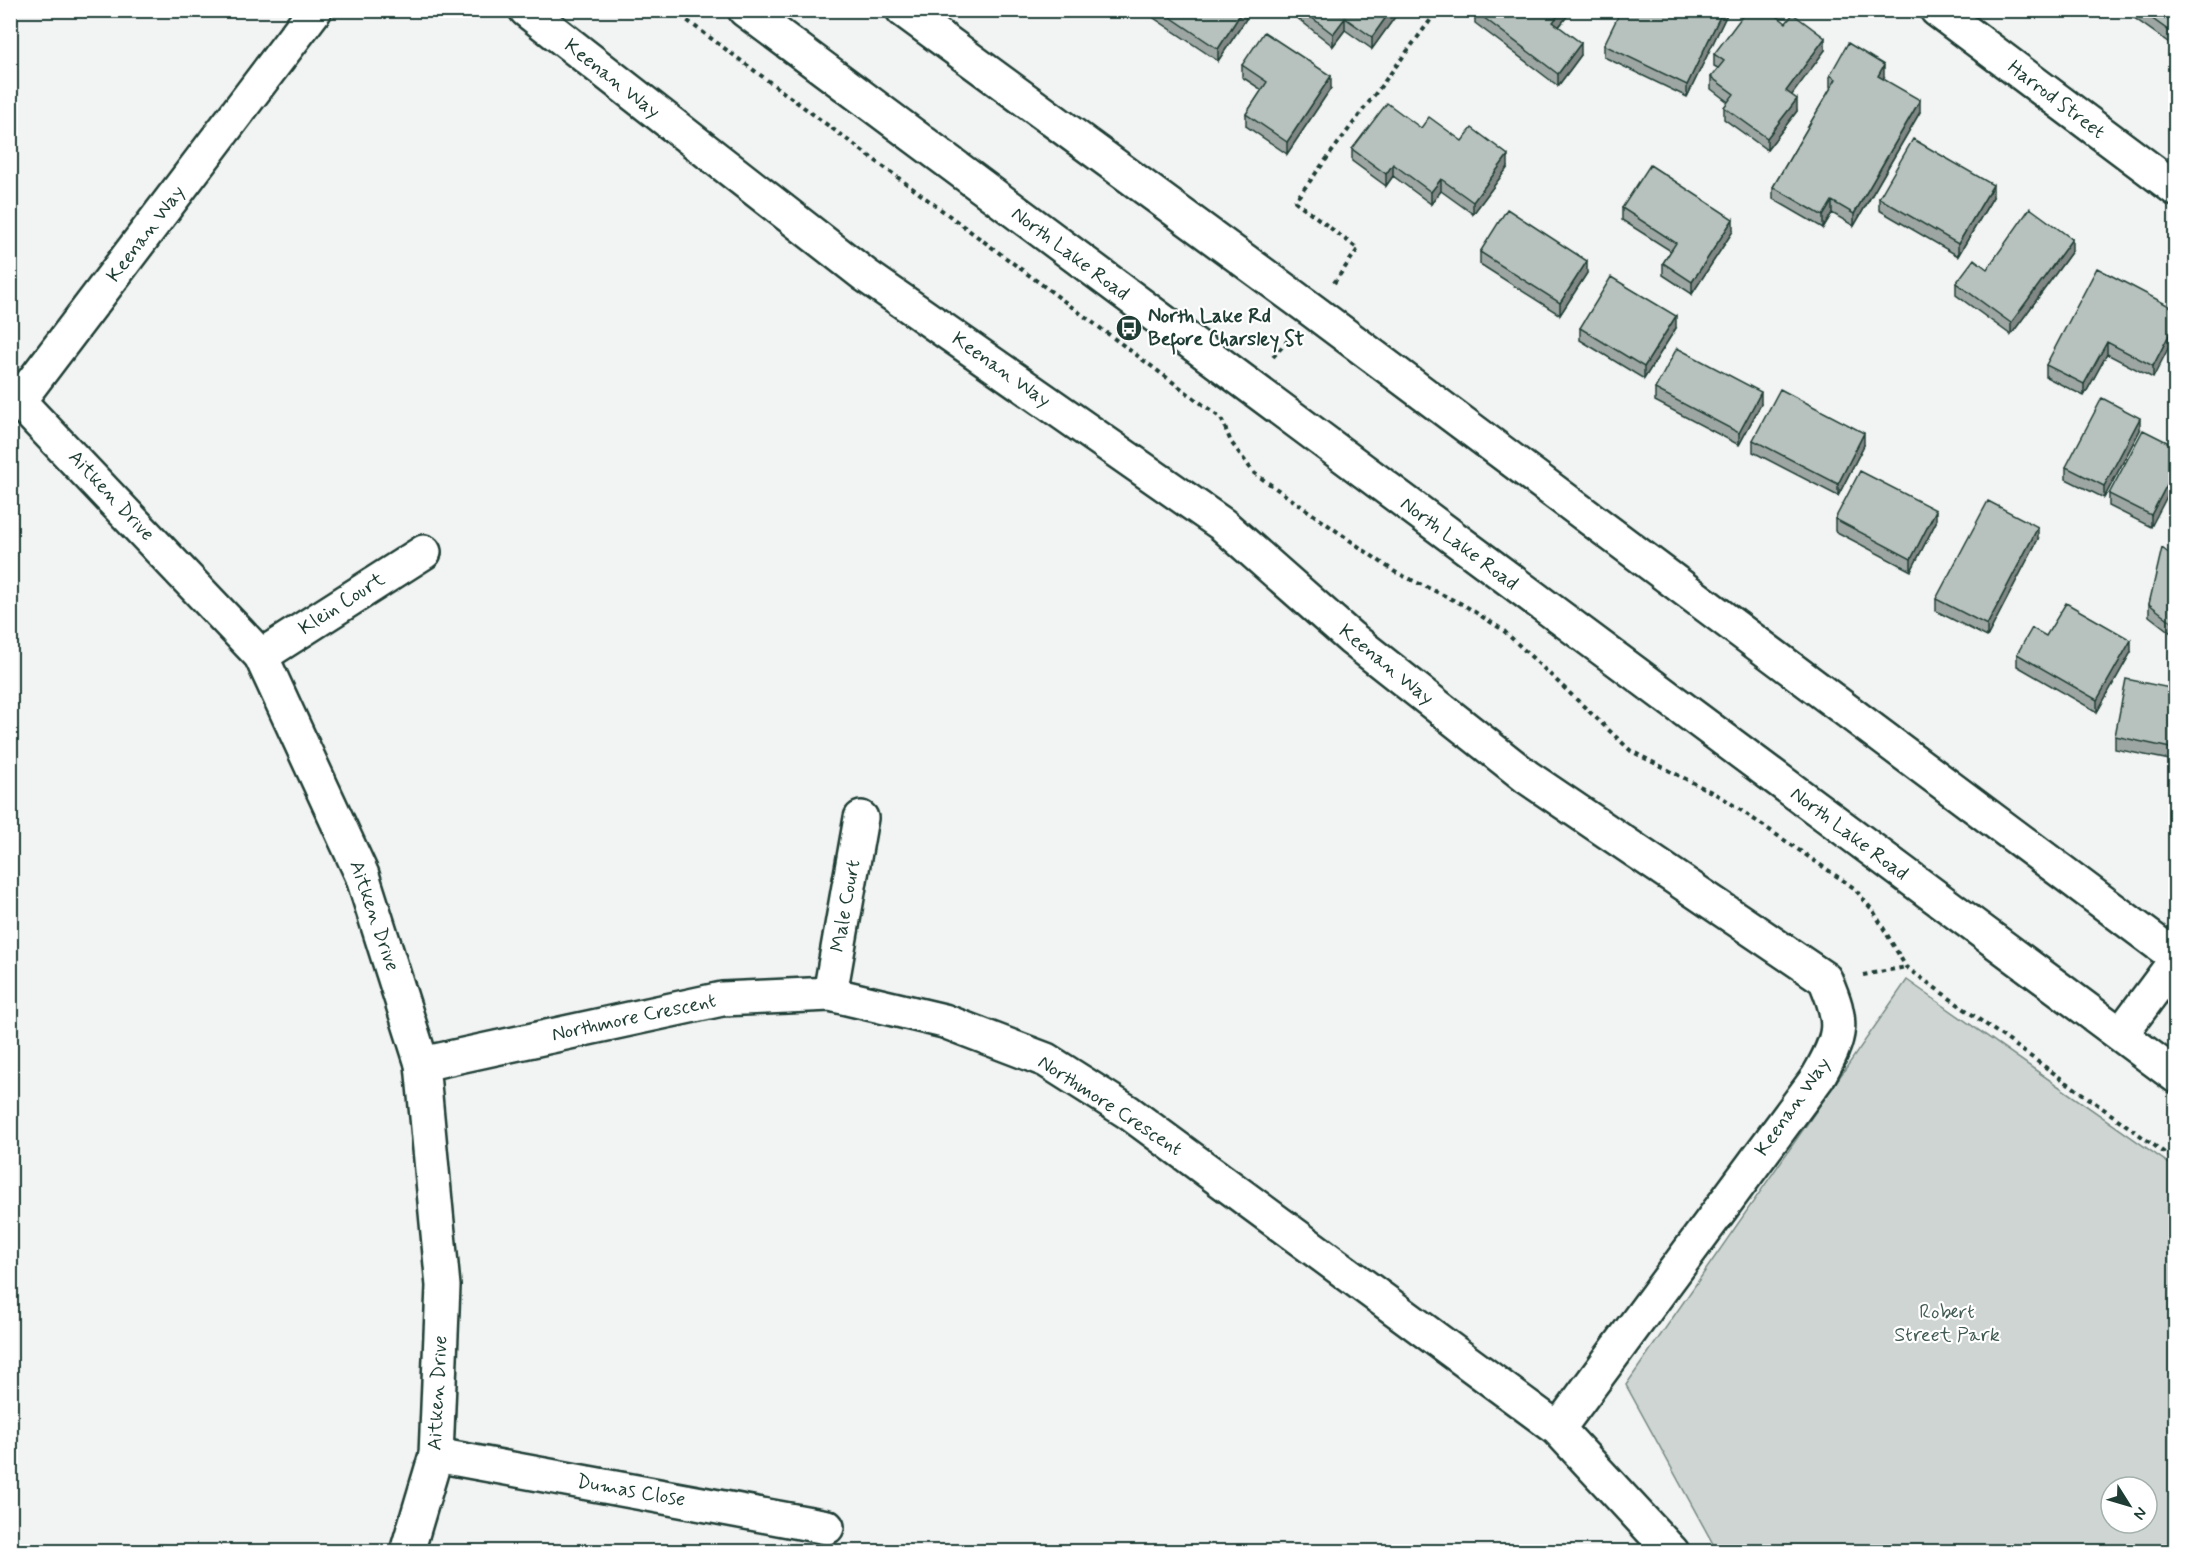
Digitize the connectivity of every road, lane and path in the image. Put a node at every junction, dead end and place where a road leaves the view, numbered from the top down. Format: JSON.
{"nodes":[{"id":1,"x":315,"y":10,"type":"edge"},
{"id":2,"x":526,"y":10,"type":"edge"},
{"id":3,"x":674,"y":10,"type":"edge"},
{"id":4,"x":745,"y":10,"type":"edge"},
{"id":5,"x":903,"y":10,"type":"edge"},
{"id":6,"x":1438,"y":10,"type":"edge"},
{"id":7,"x":1937,"y":10,"type":"edge"},
{"id":8,"x":2175,"y":189,"type":"edge"},
{"id":9,"x":1313,"y":311,"type":"junction"},
{"id":10,"x":1247,"y":387,"type":"junction"},
{"id":11,"x":15,"y":396,"type":"edge"},
{"id":12,"x":1221,"y":418,"type":"junction"},
{"id":13,"x":424,"y":552,"type":"dead end"},
{"id":14,"x":261,"y":656,"type":"junction"},
{"id":15,"x":861,"y":818,"type":"dead end"},
{"id":16,"x":2175,"y":959,"type":"edge"},
{"id":17,"x":830,"y":994,"type":"junction"},
{"id":18,"x":2121,"y":1034,"type":"junction"},
{"id":19,"x":422,"y":1064,"type":"junction"},
{"id":20,"x":2175,"y":1076,"type":"edge"},
{"id":21,"x":2175,"y":1147,"type":"edge"},
{"id":22,"x":2169,"y":1156,"type":"junction"},
{"id":23,"x":2175,"y":1161,"type":"edge"},
{"id":24,"x":1558,"y":1429,"type":"junction"},
{"id":25,"x":436,"y":1455,"type":"junction"},
{"id":26,"x":827,"y":1527,"type":"dead end"},
{"id":27,"x":407,"y":1551,"type":"edge"},
{"id":28,"x":1672,"y":1551,"type":"edge"}],
"edges":[{"from":1,"to":11,"type":"street","name":"Keenan Way"},
{"from":2,"to":24,"type":"street","name":"Keenan Way"},
{"from":3,"to":12,"type":"path"},
{"from":4,"to":10,"type":"street","name":"North Lake Road"},
{"from":5,"to":9,"type":"street"},
{"from":6,"to":9,"type":"path"},
{"from":7,"to":8,"type":"street","name":"Harrod Street"},
{"from":9,"to":10,"type":"path"},
{"from":9,"to":16,"type":"street"},
{"from":10,"to":12,"type":"path"},
{"from":10,"to":18,"type":"street","name":"North Lake Road"},
{"from":11,"to":14,"type":"street","name":"Aitken Drive"},
{"from":12,"to":22,"type":"path"},
{"from":13,"to":14,"type":"street","name":"Klein Court"},
{"from":14,"to":19,"type":"street","name":"Aitken Drive"},
{"from":15,"to":17,"type":"street","name":"Male Court"},
{"from":16,"to":18,"type":"street"},
{"from":17,"to":19,"type":"street","name":"Northmore Crescent"},
{"from":17,"to":24,"type":"street","name":"Northmore Crescent"},
{"from":18,"to":20,"type":"street","name":"North Lake Road"},
{"from":19,"to":25,"type":"street","name":"Aitken Drive"},
{"from":21,"to":22,"type":"path"},
{"from":22,"to":23,"type":"path"},
{"from":24,"to":28,"type":"street","name":"Northmore Crescent"},
{"from":25,"to":26,"type":"street","name":"Dumas Close"},
{"from":25,"to":27,"type":"street","name":"Aitken Drive"}]}
